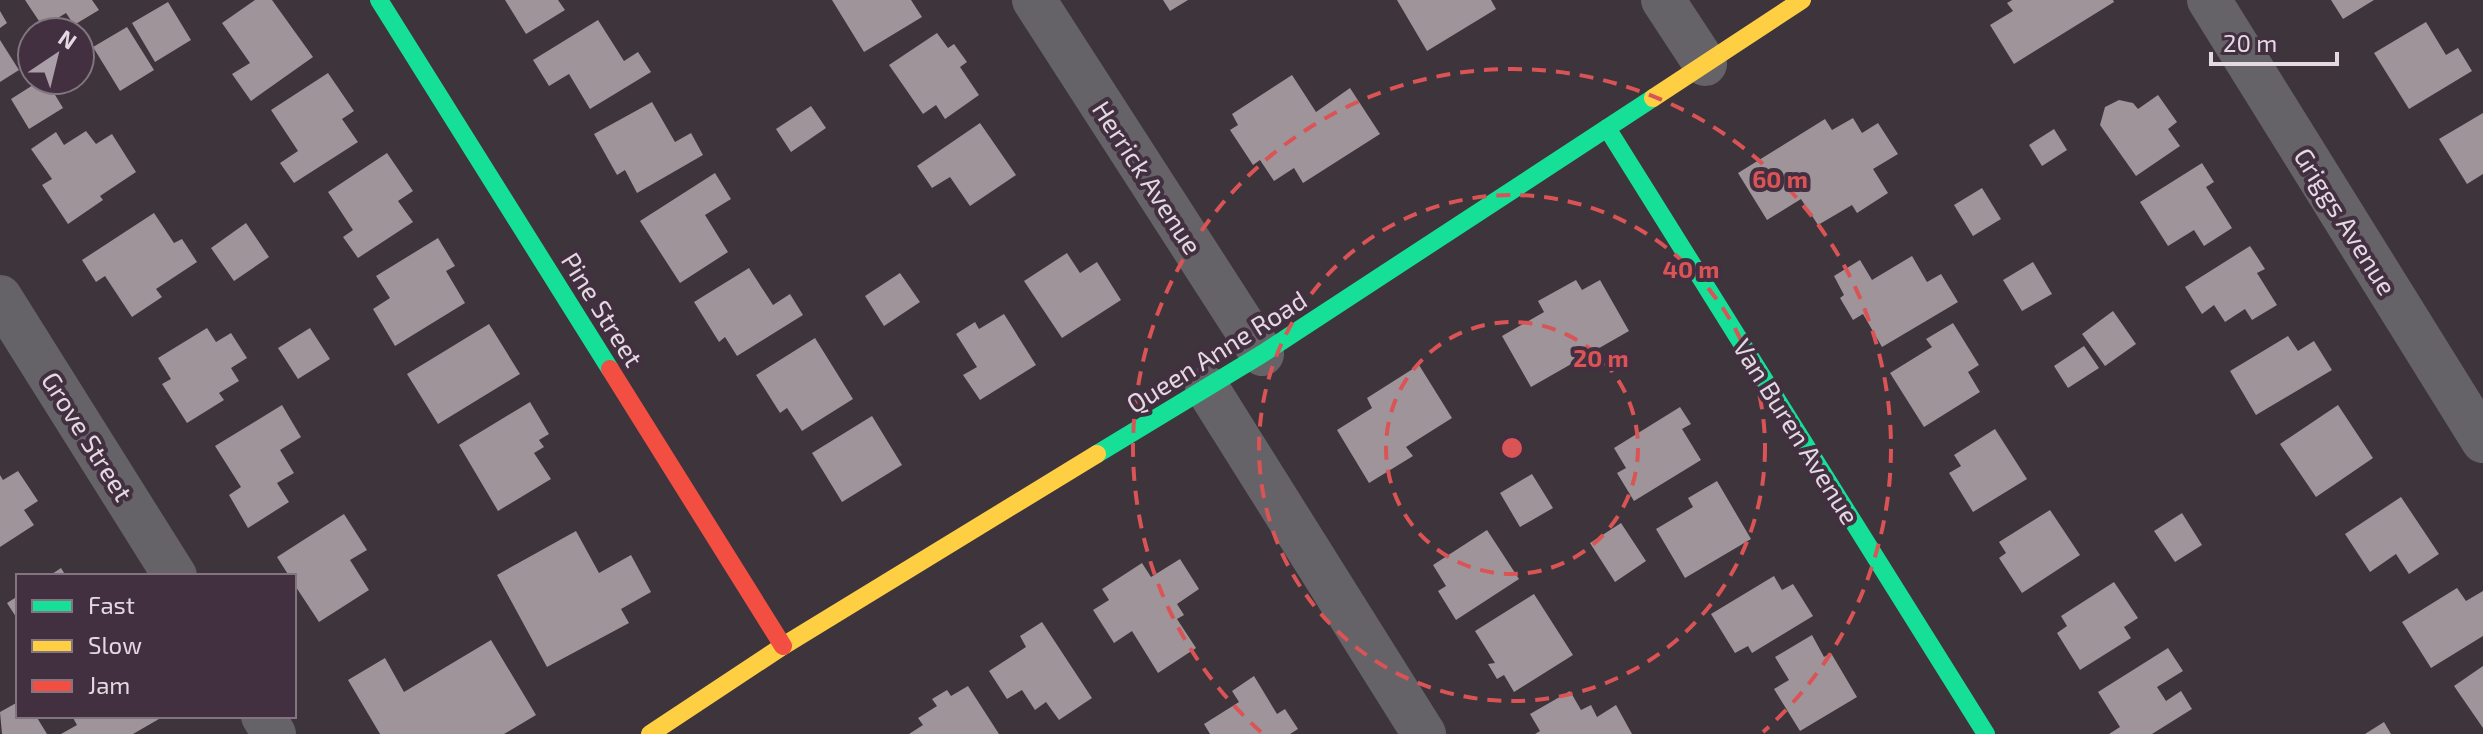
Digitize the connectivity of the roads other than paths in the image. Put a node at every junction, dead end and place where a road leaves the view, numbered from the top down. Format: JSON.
{"nodes":[{"id":1,"x":379,"y":0,"type":"edge"},
{"id":2,"x":1034,"y":0,"type":"edge"},
{"id":3,"x":1663,"y":0,"type":"edge"},
{"id":4,"x":1802,"y":0,"type":"edge"},
{"id":5,"x":2209,"y":0,"type":"edge"},
{"id":6,"x":1705,"y":64,"type":"junction"},
{"id":7,"x":1607,"y":128,"type":"junction"},
{"id":8,"x":0,"y":297,"type":"edge"},
{"id":9,"x":1262,"y":354,"type":"junction"},
{"id":10,"x":1207,"y":388,"type":"junction"},
{"id":11,"x":2483,"y":441,"type":"edge"},
{"id":12,"x":174,"y":574,"type":"edge"},
{"id":13,"x":783,"y":646,"type":"junction"},
{"id":14,"x":650,"y":734,"type":"edge"},
{"id":15,"x":1424,"y":734,"type":"edge"},
{"id":16,"x":1986,"y":734,"type":"edge"}],
"edges":[{"from":1,"to":13,"type":"street","name":"Pine Street"},
{"from":2,"to":9,"type":"street","name":"Herrick Avenue"},
{"from":3,"to":6,"type":"street"},
{"from":4,"to":6,"type":"street","name":"Queen Anne Road"},
{"from":5,"to":11,"type":"street","name":"Griggs Avenue"},
{"from":6,"to":7,"type":"street","name":"Queen Anne Road"},
{"from":7,"to":9,"type":"street","name":"Queen Anne Road"},
{"from":7,"to":16,"type":"street","name":"Van Buren Avenue"},
{"from":8,"to":12,"type":"street","name":"Grove Street"},
{"from":9,"to":10,"type":"street","name":"Queen Anne Road"},
{"from":10,"to":13,"type":"street","name":"Queen Anne Road"},
{"from":10,"to":15,"type":"street"},
{"from":13,"to":14,"type":"street","name":"Queen Anne Road"}]}
